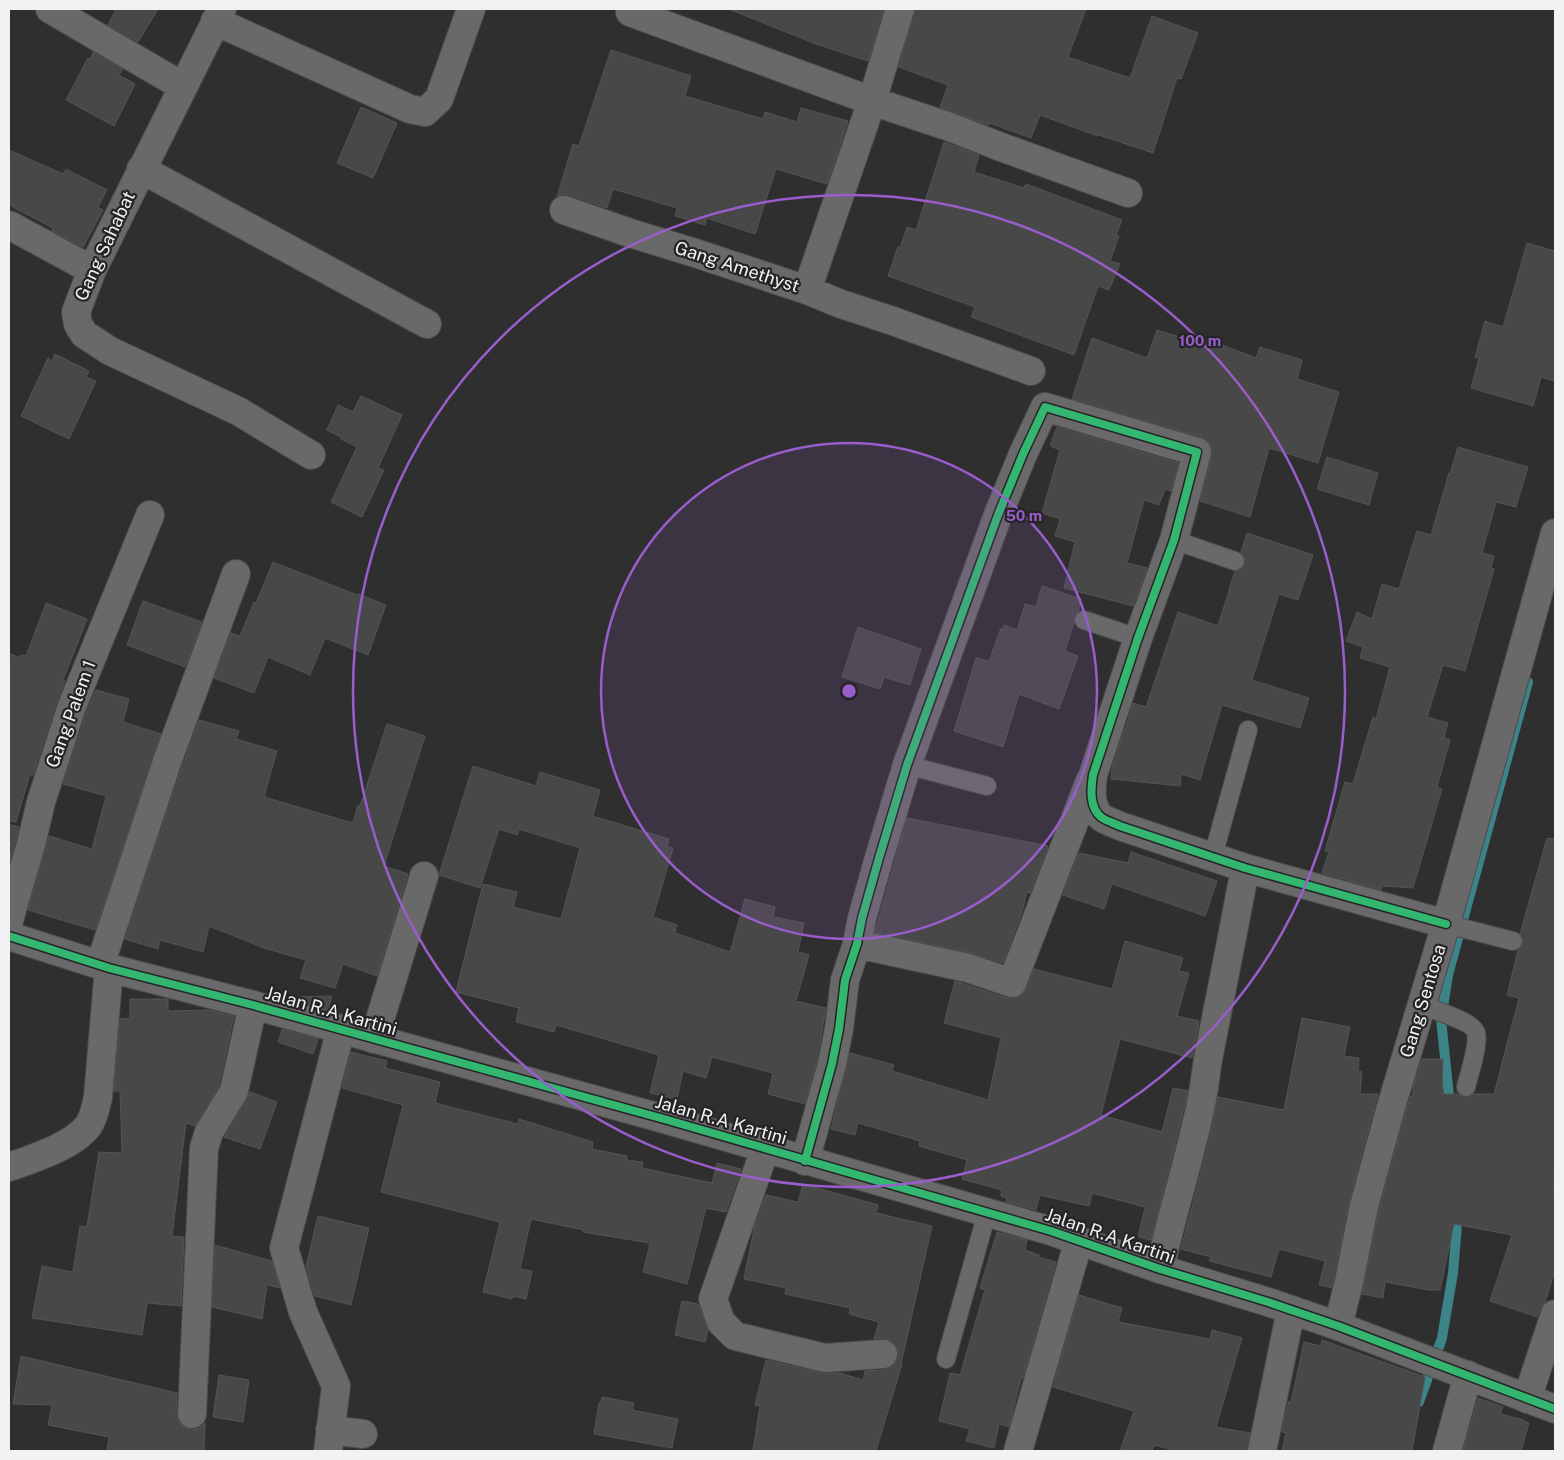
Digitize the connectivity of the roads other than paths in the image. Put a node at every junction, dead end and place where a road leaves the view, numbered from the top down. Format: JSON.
{"nodes":[{"id":1,"x":50,"y":9,"type":"edge"},
{"id":2,"x":471,"y":9,"type":"edge"},
{"id":3,"x":900,"y":9,"type":"edge"},
{"id":4,"x":630,"y":12,"type":"dead end"},
{"id":5,"x":219,"y":15,"type":"edge"},
{"id":6,"x":182,"y":86,"type":"junction"},
{"id":7,"x":872,"y":101,"type":"junction"},
{"id":8,"x":141,"y":169,"type":"junction"},
{"id":9,"x":1128,"y":193,"type":"dead end"},
{"id":10,"x":564,"y":210,"type":"dead end"},
{"id":11,"x":9,"y":225,"type":"edge"},
{"id":12,"x":92,"y":270,"type":"junction"},
{"id":13,"x":807,"y":290,"type":"junction"},
{"id":14,"x":427,"y":324,"type":"dead end"},
{"id":15,"x":1031,"y":371,"type":"dead end"},
{"id":16,"x":311,"y":455,"type":"dead end"},
{"id":17,"x":150,"y":515,"type":"dead end"},
{"id":18,"x":1174,"y":540,"type":"junction"},
{"id":19,"x":1553,"y":550,"type":"edge"},
{"id":20,"x":1235,"y":561,"type":"dead end"},
{"id":21,"x":236,"y":574,"type":"dead end"},
{"id":22,"x":1084,"y":620,"type":"dead end"},
{"id":23,"x":1138,"y":638,"type":"junction"},
{"id":24,"x":1248,"y":730,"type":"dead end"},
{"id":25,"x":908,"y":765,"type":"junction"},
{"id":26,"x":1093,"y":775,"type":"junction"},
{"id":27,"x":987,"y":786,"type":"dead end"},
{"id":28,"x":1213,"y":856,"type":"junction"},
{"id":29,"x":1244,"y":868,"type":"junction"},
{"id":30,"x":424,"y":876,"type":"dead end"},
{"id":31,"x":9,"y":920,"type":"edge"},
{"id":32,"x":1446,"y":924,"type":"junction"},
{"id":33,"x":9,"y":936,"type":"edge"},
{"id":34,"x":1513,"y":941,"type":"dead end"},
{"id":35,"x":857,"y":944,"type":"junction"},
{"id":36,"x":104,"y":966,"type":"junction"},
{"id":37,"x":253,"y":1005,"type":"junction"},
{"id":38,"x":1421,"y":1005,"type":"junction"},
{"id":39,"x":341,"y":1029,"type":"junction"},
{"id":40,"x":374,"y":1038,"type":"junction"},
{"id":41,"x":1466,"y":1088,"type":"dead end"},
{"id":42,"x":764,"y":1149,"type":"junction"},
{"id":43,"x":805,"y":1161,"type":"junction"},
{"id":44,"x":9,"y":1167,"type":"edge"},
{"id":45,"x":987,"y":1213,"type":"junction"},
{"id":46,"x":1079,"y":1240,"type":"junction"},
{"id":47,"x":1160,"y":1269,"type":"junction"},
{"id":48,"x":1292,"y":1310,"type":"junction"},
{"id":49,"x":1555,"y":1314,"type":"edge"},
{"id":50,"x":1338,"y":1326,"type":"junction"},
{"id":51,"x":883,"y":1354,"type":"dead end"},
{"id":52,"x":946,"y":1359,"type":"dead end"},
{"id":53,"x":1457,"y":1371,"type":"junction"},
{"id":54,"x":1526,"y":1399,"type":"junction"},
{"id":55,"x":1555,"y":1409,"type":"edge"},
{"id":56,"x":192,"y":1414,"type":"dead end"},
{"id":57,"x":363,"y":1434,"type":"dead end"},
{"id":58,"x":329,"y":1441,"type":"edge"},
{"id":59,"x":1018,"y":1451,"type":"edge"},
{"id":60,"x":1262,"y":1451,"type":"edge"},
{"id":61,"x":1447,"y":1451,"type":"edge"}],
"edges":[{"from":1,"to":6,"type":"street"},
{"from":2,"to":5,"type":"street"},
{"from":3,"to":7,"type":"street","name":"Gang Amethyst"},
{"from":4,"to":7,"type":"street"},
{"from":5,"to":6,"type":"street","name":"Gang Sahabat"},
{"from":6,"to":8,"type":"street","name":"Gang Sahabat"},
{"from":7,"to":9,"type":"street"},
{"from":7,"to":13,"type":"street","name":"Gang Amethyst"},
{"from":8,"to":12,"type":"street","name":"Gang Sahabat"},
{"from":8,"to":14,"type":"street"},
{"from":10,"to":13,"type":"street","name":"Gang Amethyst"},
{"from":11,"to":12,"type":"street"},
{"from":12,"to":16,"type":"street","name":"Gang Sahabat"},
{"from":13,"to":15,"type":"street"},
{"from":17,"to":31,"type":"street","name":"Gang Palem 1"},
{"from":18,"to":20,"type":"lane"},
{"from":18,"to":23,"type":"street"},
{"from":18,"to":25,"type":"street"},
{"from":19,"to":32,"type":"street","name":"Gang Sentosa"},
{"from":21,"to":36,"type":"street"},
{"from":22,"to":23,"type":"lane"},
{"from":23,"to":26,"type":"street"},
{"from":24,"to":28,"type":"lane"},
{"from":25,"to":27,"type":"lane"},
{"from":25,"to":35,"type":"street"},
{"from":26,"to":28,"type":"street"},
{"from":26,"to":35,"type":"street"},
{"from":28,"to":29,"type":"street"},
{"from":29,"to":32,"type":"street"},
{"from":29,"to":47,"type":"street"},
{"from":30,"to":40,"type":"street"},
{"from":32,"to":34,"type":"lane"},
{"from":32,"to":38,"type":"street","name":"Gang Sentosa"},
{"from":33,"to":36,"type":"street","name":"Jalan R.A Kartini"},
{"from":35,"to":43,"type":"street"},
{"from":36,"to":37,"type":"street","name":"Jalan R.A Kartini"},
{"from":36,"to":44,"type":"street"},
{"from":37,"to":39,"type":"street","name":"Jalan R.A Kartini"},
{"from":37,"to":56,"type":"street"},
{"from":38,"to":41,"type":"lane"},
{"from":38,"to":50,"type":"street","name":"Gang Sentosa"},
{"from":39,"to":40,"type":"street","name":"Jalan R.A Kartini"},
{"from":39,"to":58,"type":"street"},
{"from":40,"to":42,"type":"street","name":"Jalan R.A Kartini"},
{"from":42,"to":43,"type":"street","name":"Jalan R.A Kartini"},
{"from":42,"to":51,"type":"street"},
{"from":43,"to":45,"type":"street","name":"Jalan R.A Kartini"},
{"from":45,"to":46,"type":"street","name":"Jalan R.A Kartini"},
{"from":45,"to":52,"type":"lane"},
{"from":46,"to":47,"type":"street","name":"Jalan R.A Kartini"},
{"from":46,"to":59,"type":"street"},
{"from":47,"to":48,"type":"street","name":"Jalan R.A Kartini"},
{"from":48,"to":50,"type":"street","name":"Jalan R.A Kartini"},
{"from":48,"to":60,"type":"street"},
{"from":49,"to":54,"type":"street"},
{"from":50,"to":53,"type":"street","name":"Jalan R.A Kartini"},
{"from":53,"to":54,"type":"street","name":"Jalan R.A Kartini"},
{"from":53,"to":61,"type":"street"},
{"from":54,"to":55,"type":"street","name":"Jalan R.A Kartini"},
{"from":57,"to":58,"type":"street"}]}
